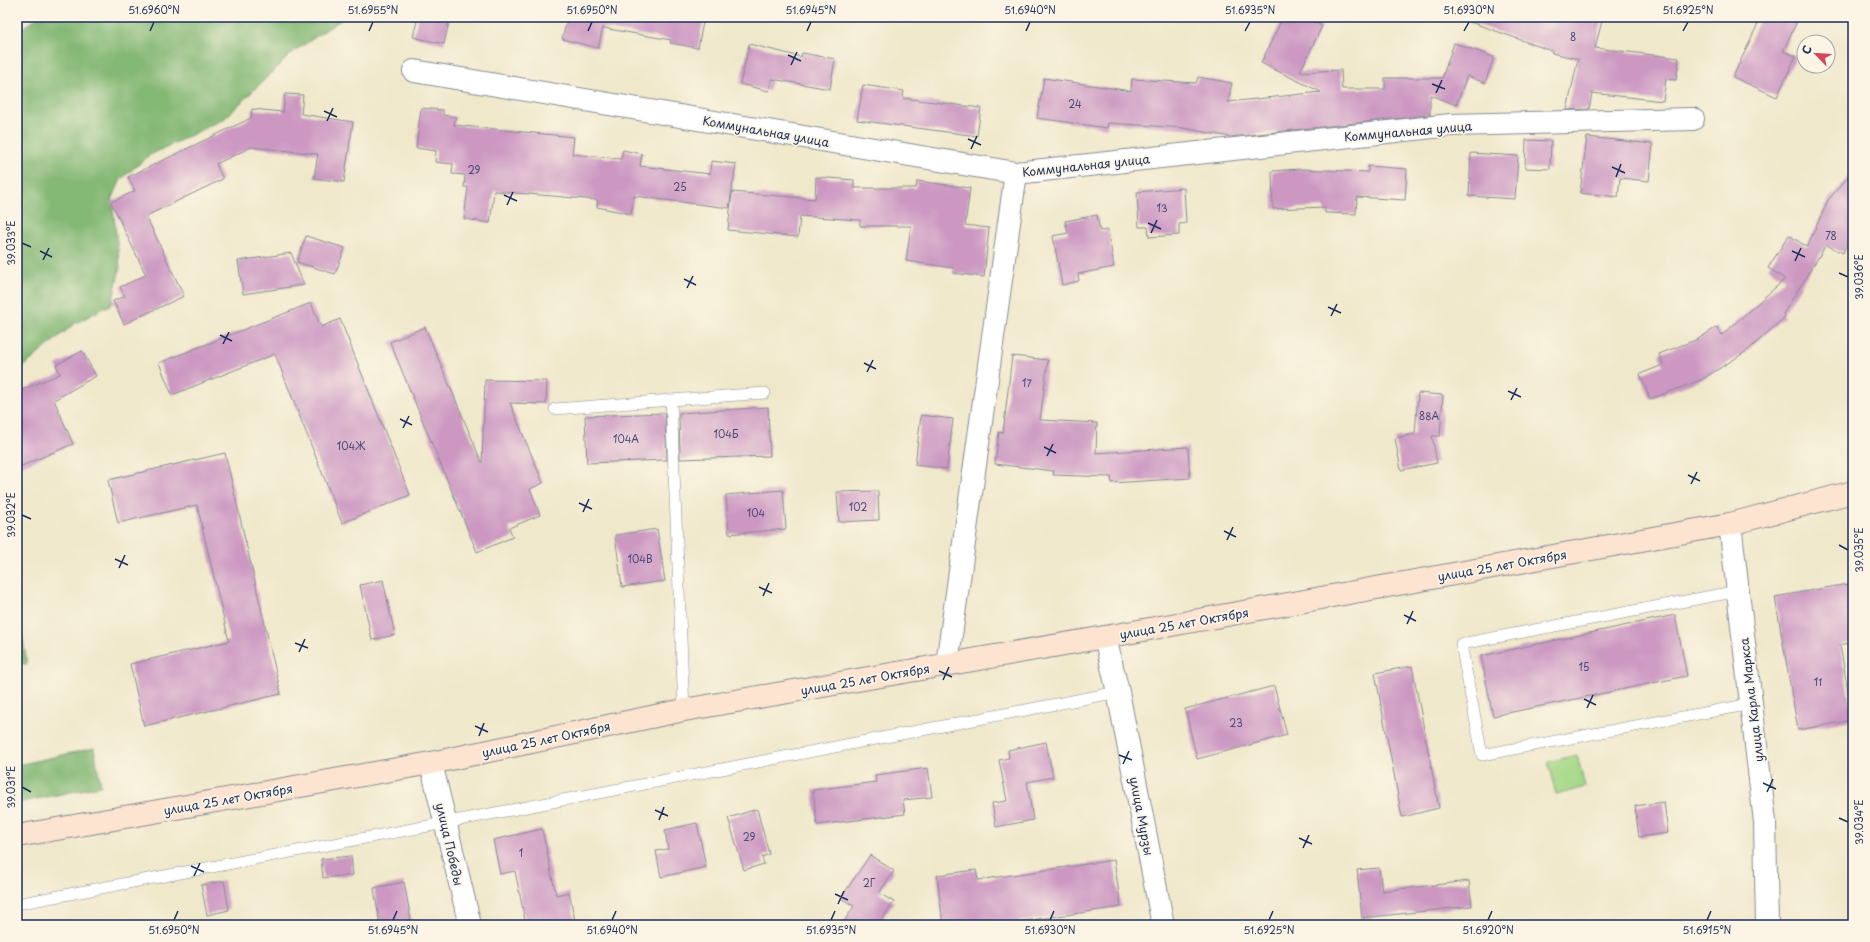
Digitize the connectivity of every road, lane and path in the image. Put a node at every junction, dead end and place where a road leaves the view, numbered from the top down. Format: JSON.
{"nodes":[{"id":1,"x":414,"y":71,"type":"dead end"},
{"id":2,"x":1693,"y":119,"type":"dead end"},
{"id":3,"x":1016,"y":173,"type":"junction"},
{"id":4,"x":765,"y":393,"type":"dead end"},
{"id":5,"x":671,"y":400,"type":"junction"},
{"id":6,"x":555,"y":409,"type":"dead end"},
{"id":7,"x":1853,"y":492,"type":"edge"},
{"id":8,"x":1730,"y":524,"type":"junction"},
{"id":9,"x":1738,"y":591,"type":"junction"},
{"id":10,"x":1105,"y":637,"type":"junction"},
{"id":11,"x":947,"y":664,"type":"junction"},
{"id":12,"x":1118,"y":692,"type":"junction"},
{"id":13,"x":1751,"y":704,"type":"junction"},
{"id":14,"x":684,"y":710,"type":"junction"},
{"id":15,"x":431,"y":763,"type":"junction"},
{"id":16,"x":444,"y":823,"type":"junction"},
{"id":17,"x":17,"y":836,"type":"edge"},
{"id":18,"x":17,"y":904,"type":"edge"},
{"id":19,"x":470,"y":925,"type":"edge"},
{"id":20,"x":1163,"y":925,"type":"edge"},
{"id":21,"x":1767,"y":925,"type":"edge"}],
"edges":[{"from":1,"to":3,"type":"street","name":"Коммунальная улица"},
{"from":2,"to":3,"type":"street","name":"Коммунальная улица"},
{"from":3,"to":11,"type":"street"},
{"from":4,"to":5,"type":"lane"},
{"from":5,"to":6,"type":"lane"},
{"from":5,"to":14,"type":"lane"},
{"from":7,"to":8,"type":"street","name":"улица 25 лет Октября"},
{"from":8,"to":9,"type":"street","name":"улица Карла Маркса"},
{"from":8,"to":10,"type":"street","name":"улица 25 лет Октября"},
{"from":9,"to":13,"type":"street","name":"улица Карла Маркса"},
{"from":9,"to":13,"type":"lane"},
{"from":10,"to":11,"type":"street","name":"улица 25 лет Октября"},
{"from":10,"to":12,"type":"street","name":"улица Мурзы"},
{"from":11,"to":14,"type":"street","name":"улица 25 лет Октября"},
{"from":12,"to":16,"type":"lane"},
{"from":12,"to":20,"type":"street","name":"улица Мурзы"},
{"from":13,"to":21,"type":"street","name":"улица Карла Маркса"},
{"from":14,"to":15,"type":"street","name":"улица 25 лет Октября"},
{"from":15,"to":16,"type":"street","name":"улица Победы"},
{"from":15,"to":17,"type":"street","name":"улица 25 лет Октября"},
{"from":16,"to":18,"type":"lane"},
{"from":16,"to":19,"type":"street","name":"улица Победы"}]}
